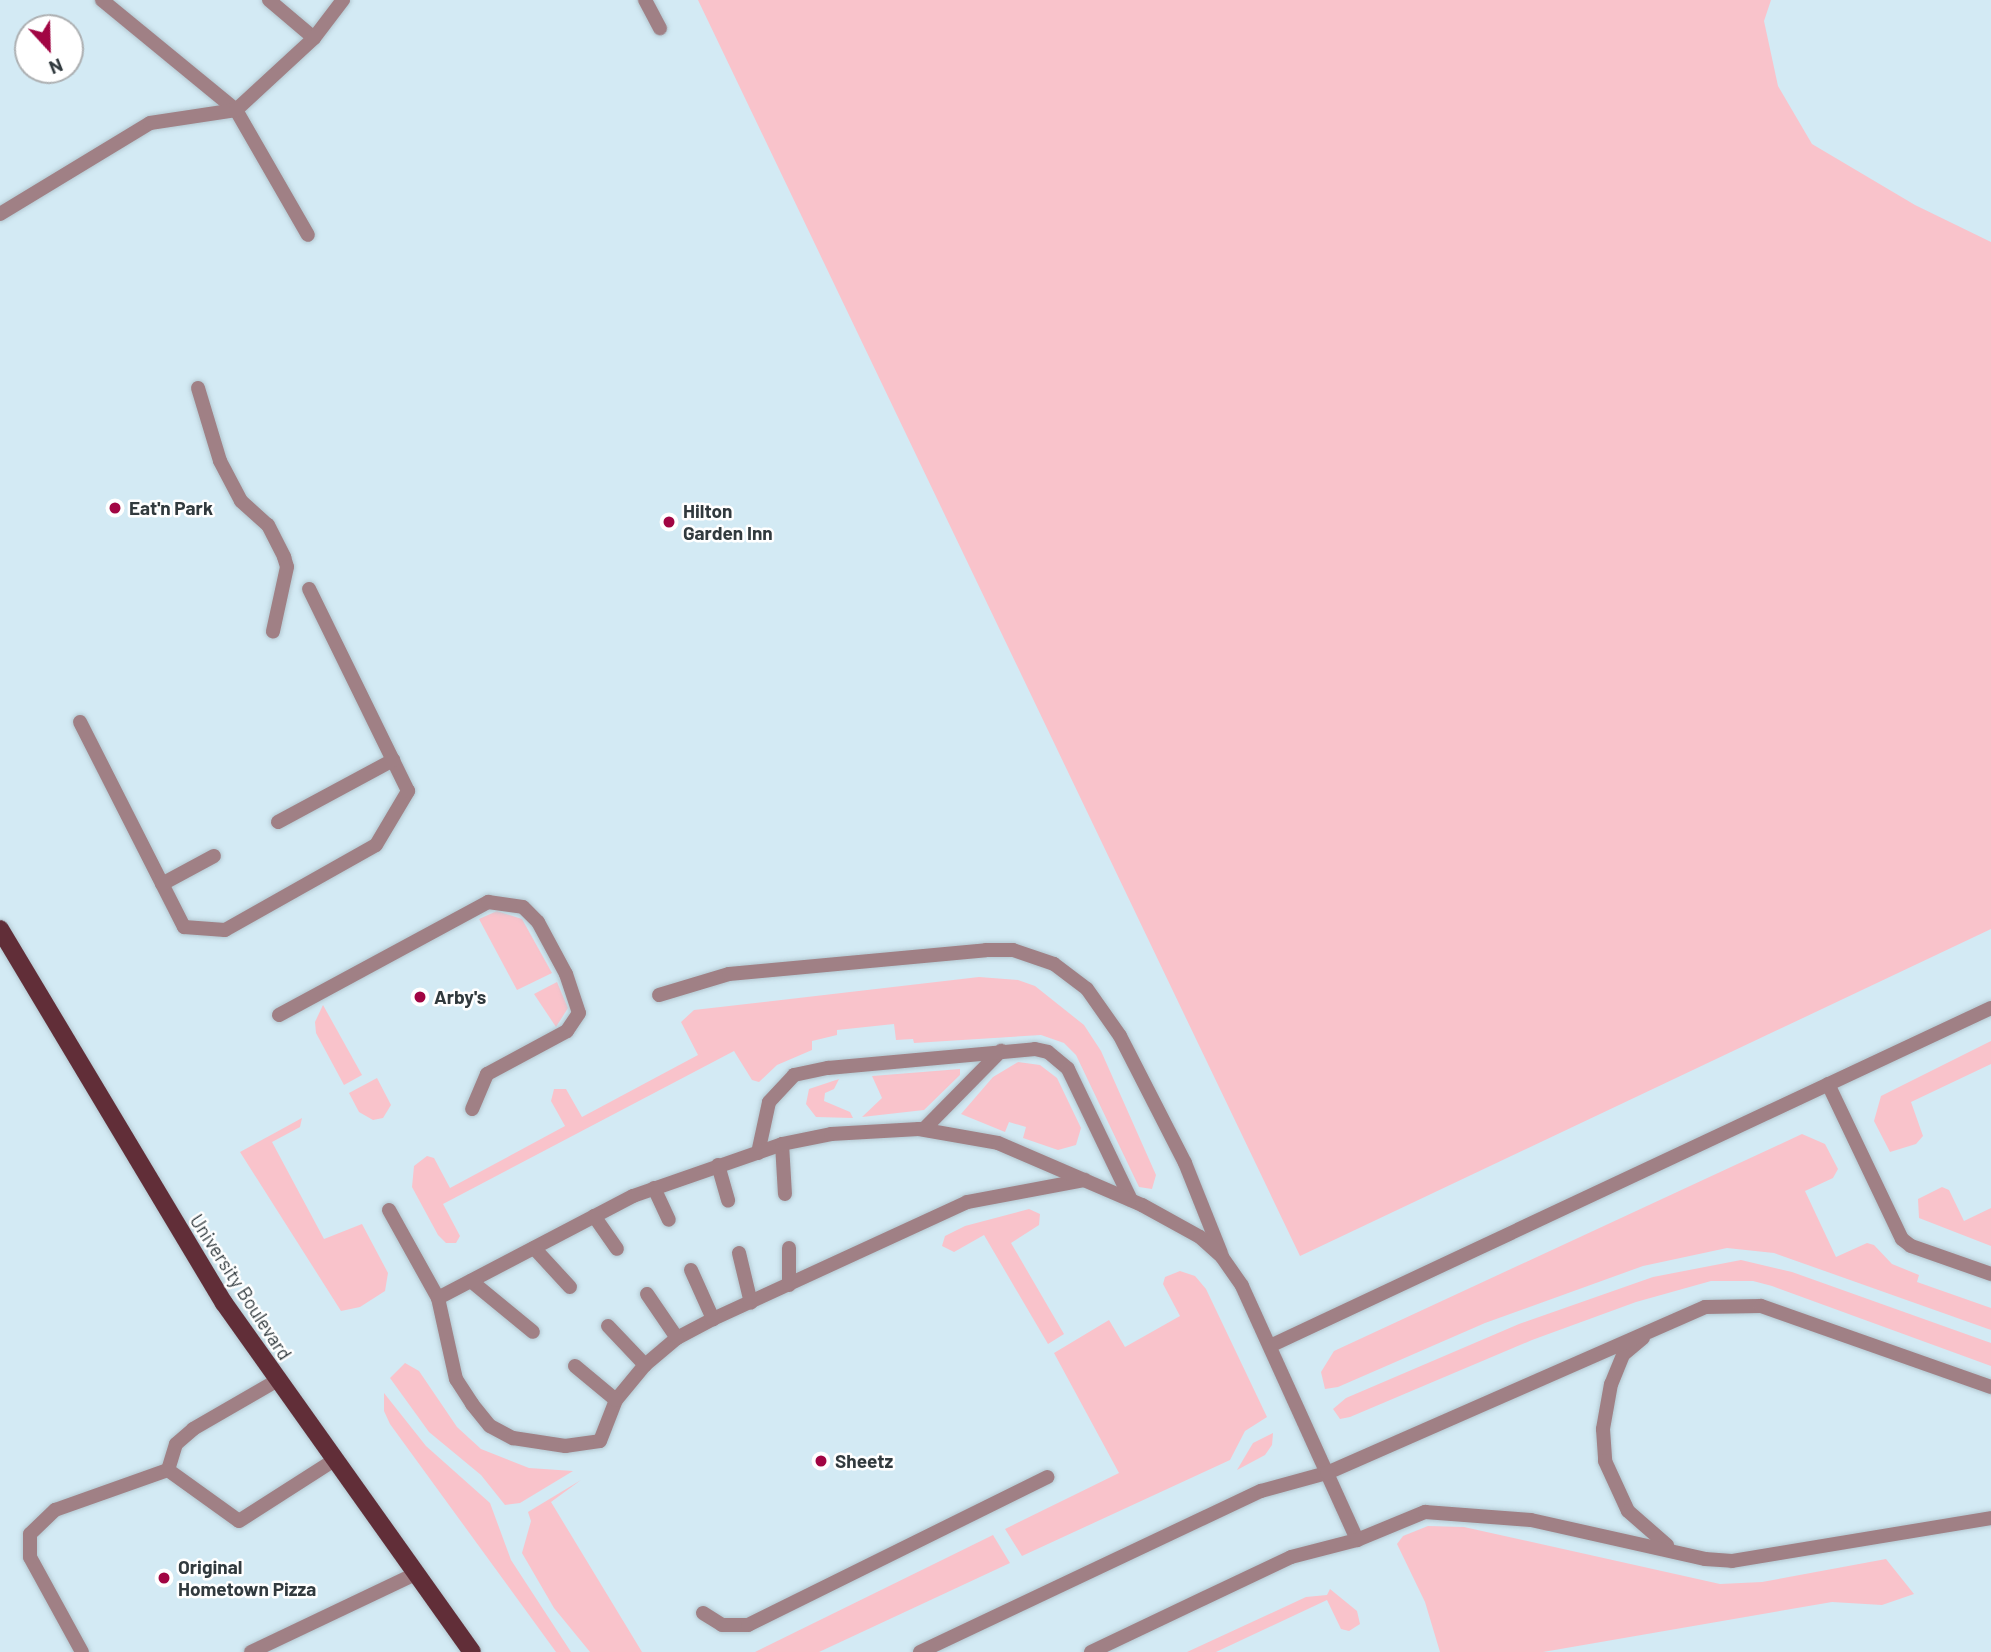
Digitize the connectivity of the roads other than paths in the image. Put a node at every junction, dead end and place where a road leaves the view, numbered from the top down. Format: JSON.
{"nodes":[{"id":1,"x":102,"y":0,"type":"edge"},
{"id":2,"x":269,"y":0,"type":"edge"},
{"id":3,"x":343,"y":0,"type":"edge"},
{"id":4,"x":645,"y":0,"type":"edge"},
{"id":5,"x":660,"y":28,"type":"dead end"},
{"id":6,"x":314,"y":38,"type":"junction"},
{"id":7,"x":236,"y":110,"type":"junction"},
{"id":8,"x":0,"y":214,"type":"edge"},
{"id":9,"x":308,"y":235,"type":"dead end"},
{"id":10,"x":198,"y":387,"type":"dead end"},
{"id":11,"x":309,"y":589,"type":"dead end"},
{"id":12,"x":273,"y":631,"type":"dead end"},
{"id":13,"x":80,"y":722,"type":"dead end"},
{"id":14,"x":393,"y":760,"type":"junction"},
{"id":15,"x":278,"y":822,"type":"dead end"},
{"id":16,"x":214,"y":856,"type":"dead end"},
{"id":17,"x":163,"y":884,"type":"junction"},
{"id":18,"x":0,"y":929,"type":"edge"},
{"id":19,"x":659,"y":995,"type":"dead end"},
{"id":20,"x":1991,"y":1008,"type":"edge"},
{"id":21,"x":279,"y":1016,"type":"dead end"},
{"id":22,"x":1001,"y":1051,"type":"junction"},
{"id":23,"x":1828,"y":1084,"type":"junction"},
{"id":24,"x":472,"y":1109,"type":"dead end"},
{"id":25,"x":924,"y":1129,"type":"junction"},
{"id":26,"x":782,"y":1144,"type":"junction"},
{"id":27,"x":758,"y":1153,"type":"junction"},
{"id":28,"x":718,"y":1165,"type":"junction"},
{"id":29,"x":1085,"y":1180,"type":"junction"},
{"id":30,"x":654,"y":1188,"type":"junction"},
{"id":31,"x":785,"y":1194,"type":"dead end"},
{"id":32,"x":1131,"y":1200,"type":"junction"},
{"id":33,"x":728,"y":1201,"type":"dead end"},
{"id":34,"x":389,"y":1210,"type":"dead end"},
{"id":35,"x":594,"y":1216,"type":"junction"},
{"id":36,"x":669,"y":1220,"type":"dead end"},
{"id":37,"x":534,"y":1248,"type":"junction"},
{"id":38,"x":789,"y":1248,"type":"dead end"},
{"id":39,"x":617,"y":1249,"type":"dead end"},
{"id":40,"x":739,"y":1253,"type":"dead end"},
{"id":41,"x":1222,"y":1257,"type":"junction"},
{"id":42,"x":691,"y":1270,"type":"dead end"},
{"id":43,"x":1991,"y":1274,"type":"edge"},
{"id":44,"x":471,"y":1281,"type":"junction"},
{"id":45,"x":789,"y":1286,"type":"junction"},
{"id":46,"x":570,"y":1287,"type":"dead end"},
{"id":47,"x":647,"y":1294,"type":"dead end"},
{"id":48,"x":438,"y":1298,"type":"junction"},
{"id":49,"x":751,"y":1303,"type":"junction"},
{"id":50,"x":713,"y":1319,"type":"junction"},
{"id":51,"x":608,"y":1326,"type":"dead end"},
{"id":52,"x":1655,"y":1327,"type":"junction"},
{"id":53,"x":533,"y":1332,"type":"dead end"},
{"id":54,"x":677,"y":1338,"type":"junction"},
{"id":55,"x":1270,"y":1346,"type":"junction"},
{"id":56,"x":645,"y":1365,"type":"junction"},
{"id":57,"x":575,"y":1366,"type":"dead end"},
{"id":58,"x":278,"y":1380,"type":"junction"},
{"id":59,"x":1991,"y":1387,"type":"edge"},
{"id":60,"x":616,"y":1400,"type":"junction"},
{"id":61,"x":333,"y":1461,"type":"junction"},
{"id":62,"x":168,"y":1471,"type":"junction"},
{"id":63,"x":1327,"y":1474,"type":"junction"},
{"id":64,"x":1047,"y":1477,"type":"dead end"},
{"id":65,"x":1991,"y":1518,"type":"edge"},
{"id":66,"x":1357,"y":1540,"type":"junction"},
{"id":67,"x":1682,"y":1554,"type":"junction"},
{"id":68,"x":415,"y":1574,"type":"junction"},
{"id":69,"x":703,"y":1613,"type":"dead end"},
{"id":70,"x":82,"y":1652,"type":"edge"},
{"id":71,"x":251,"y":1652,"type":"edge"},
{"id":72,"x":471,"y":1652,"type":"edge"},
{"id":73,"x":920,"y":1652,"type":"edge"},
{"id":74,"x":1091,"y":1652,"type":"edge"}],
"edges":[{"from":1,"to":7,"type":"street"},
{"from":2,"to":6,"type":"street"},
{"from":3,"to":6,"type":"street"},
{"from":4,"to":5,"type":"street"},
{"from":6,"to":7,"type":"street"},
{"from":7,"to":8,"type":"street"},
{"from":7,"to":9,"type":"street"},
{"from":10,"to":12,"type":"street"},
{"from":11,"to":14,"type":"street"},
{"from":13,"to":17,"type":"street"},
{"from":14,"to":15,"type":"street"},
{"from":14,"to":17,"type":"street"},
{"from":16,"to":17,"type":"street"},
{"from":18,"to":58,"type":"main road","name":"University Boulevard"},
{"from":19,"to":41,"type":"street"},
{"from":20,"to":23,"type":"street"},
{"from":21,"to":24,"type":"street"},
{"from":22,"to":25,"type":"street"},
{"from":22,"to":27,"type":"street"},
{"from":22,"to":32,"type":"street"},
{"from":23,"to":43,"type":"street"},
{"from":23,"to":55,"type":"street"},
{"from":25,"to":26,"type":"street"},
{"from":25,"to":29,"type":"street"},
{"from":26,"to":27,"type":"street"},
{"from":26,"to":31,"type":"street"},
{"from":27,"to":28,"type":"street"},
{"from":28,"to":30,"type":"street"},
{"from":28,"to":33,"type":"street"},
{"from":29,"to":32,"type":"street"},
{"from":29,"to":45,"type":"street"},
{"from":30,"to":35,"type":"street"},
{"from":30,"to":36,"type":"street"},
{"from":32,"to":41,"type":"street"},
{"from":34,"to":48,"type":"street"},
{"from":35,"to":37,"type":"street"},
{"from":35,"to":39,"type":"street"},
{"from":37,"to":44,"type":"street"},
{"from":37,"to":46,"type":"street"},
{"from":38,"to":45,"type":"street"},
{"from":40,"to":49,"type":"street"},
{"from":41,"to":55,"type":"street"},
{"from":42,"to":50,"type":"street"},
{"from":44,"to":48,"type":"street"},
{"from":44,"to":53,"type":"street"},
{"from":45,"to":49,"type":"street"},
{"from":47,"to":54,"type":"street"},
{"from":48,"to":60,"type":"street"},
{"from":49,"to":50,"type":"street"},
{"from":50,"to":54,"type":"street"},
{"from":51,"to":56,"type":"street"},
{"from":52,"to":59,"type":"street"},
{"from":52,"to":63,"type":"street"},
{"from":52,"to":67,"type":"street"},
{"from":54,"to":56,"type":"street"},
{"from":55,"to":63,"type":"street"},
{"from":56,"to":60,"type":"street"},
{"from":57,"to":60,"type":"street"},
{"from":58,"to":61,"type":"main road","name":"University Boulevard"},
{"from":58,"to":62,"type":"street"},
{"from":61,"to":62,"type":"street"},
{"from":61,"to":68,"type":"main road","name":"University Boulevard"},
{"from":62,"to":70,"type":"street"},
{"from":63,"to":66,"type":"street"},
{"from":63,"to":73,"type":"street"},
{"from":64,"to":69,"type":"street"},
{"from":65,"to":67,"type":"street"},
{"from":66,"to":67,"type":"street"},
{"from":66,"to":74,"type":"street"},
{"from":68,"to":71,"type":"street"},
{"from":68,"to":72,"type":"main road","name":"University Boulevard"}]}
